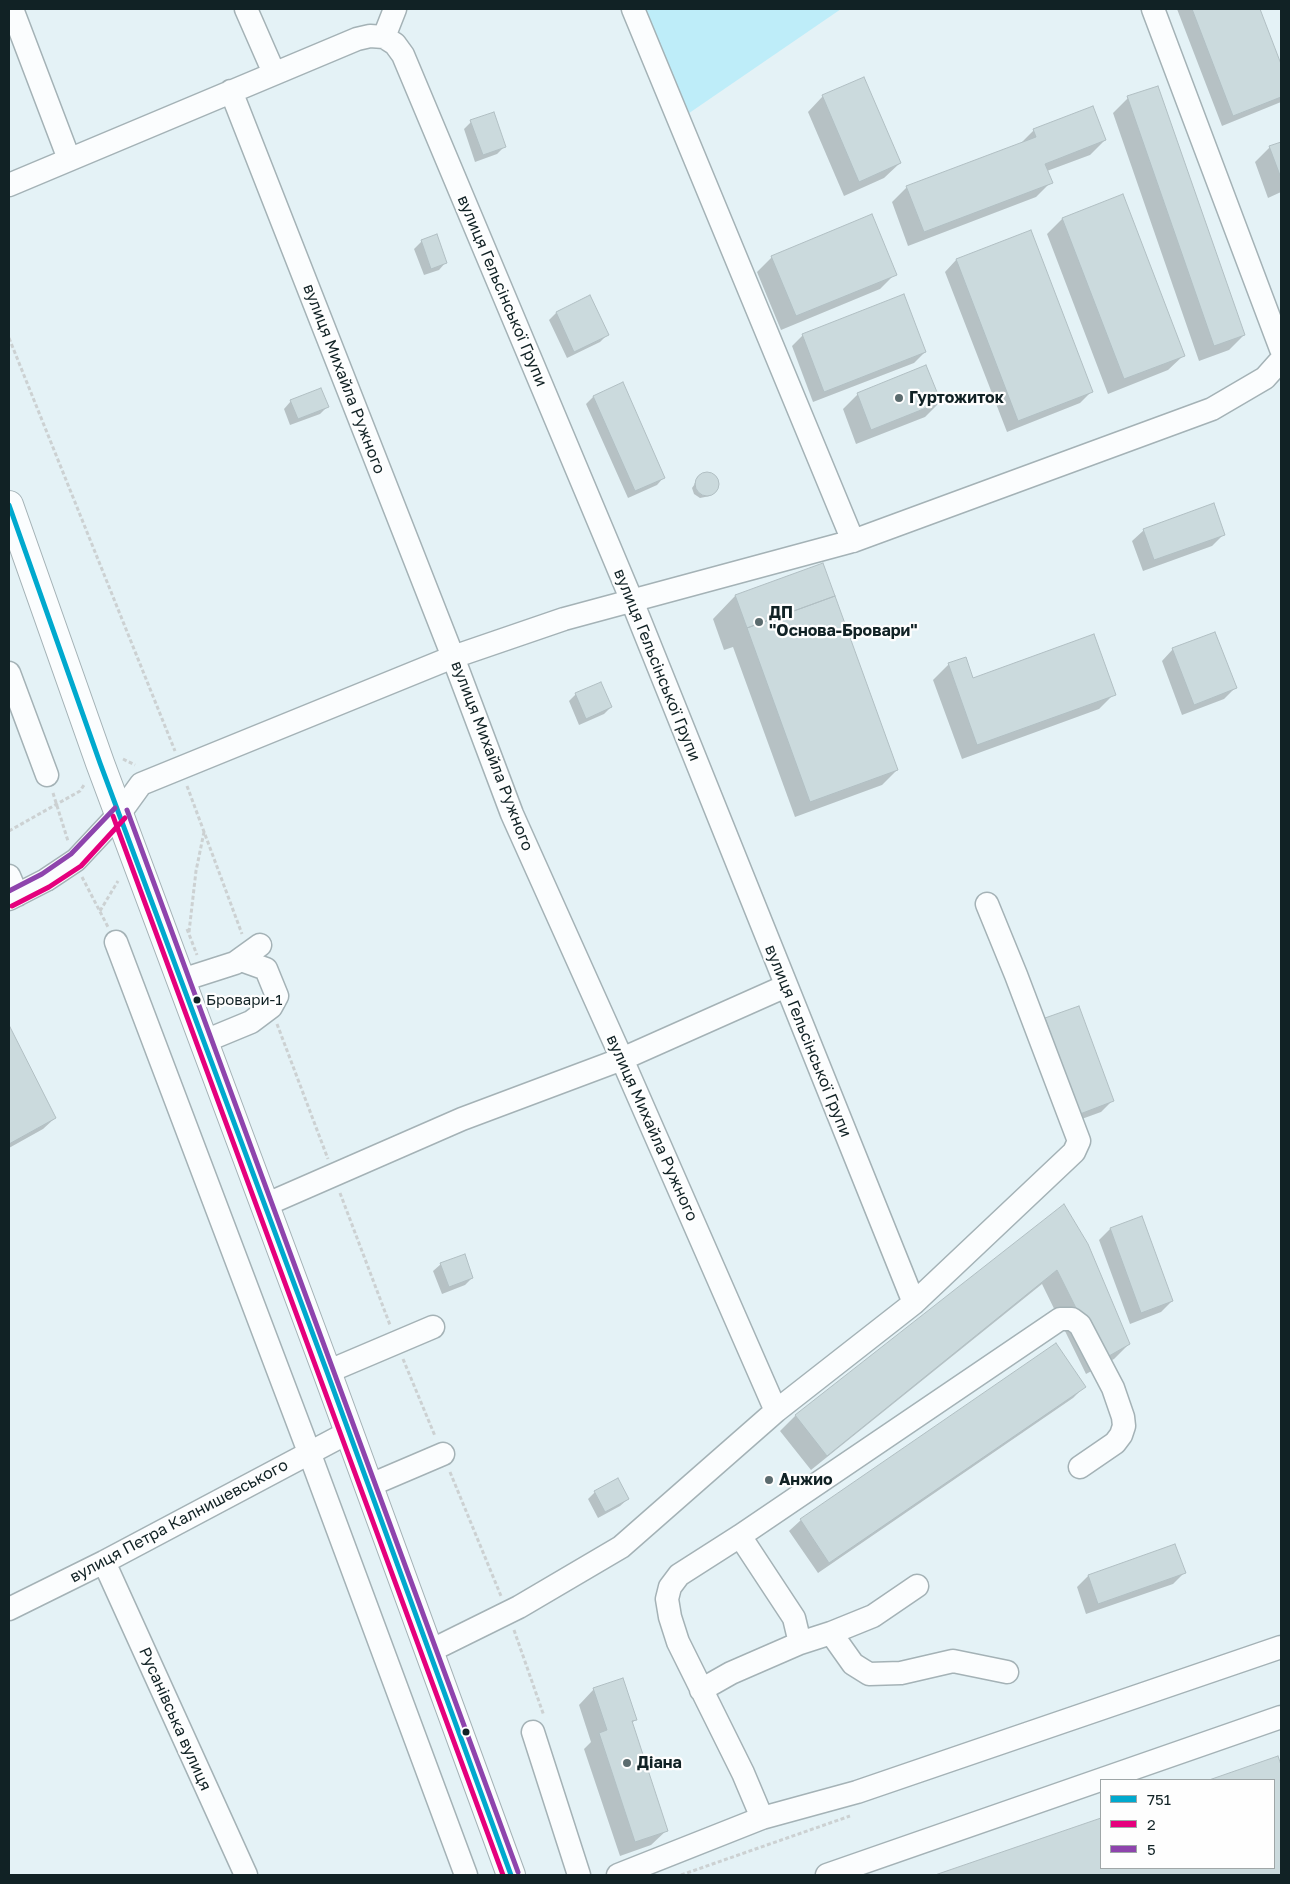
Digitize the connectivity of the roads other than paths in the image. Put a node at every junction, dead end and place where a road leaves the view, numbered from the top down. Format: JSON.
{"nodes":[{"id":1,"x":12,"y":9,"type":"edge"},
{"id":2,"x":246,"y":9,"type":"edge"},
{"id":3,"x":395,"y":9,"type":"edge"},
{"id":4,"x":633,"y":9,"type":"edge"},
{"id":5,"x":1152,"y":9,"type":"edge"},
{"id":6,"x":384,"y":37,"type":"junction"},
{"id":7,"x":274,"y":73,"type":"junction"},
{"id":8,"x":231,"y":92,"type":"junction"},
{"id":9,"x":69,"y":159,"type":"junction"},
{"id":10,"x":9,"y":185,"type":"edge"},
{"id":11,"x":1281,"y":349,"type":"edge"},
{"id":12,"x":1281,"y":360,"type":"edge"},
{"id":13,"x":9,"y":505,"type":"edge"},
{"id":14,"x":853,"y":541,"type":"junction"},
{"id":15,"x":632,"y":601,"type":"junction"},
{"id":16,"x":453,"y":657,"type":"junction"},
{"id":17,"x":9,"y":673,"type":"edge"},
{"id":18,"x":47,"y":775,"type":"road end"},
{"id":19,"x":120,"y":813,"type":"junction"},
{"id":20,"x":11,"y":890,"type":"edge"},
{"id":21,"x":987,"y":904,"type":"dead end"},
{"id":22,"x":116,"y":942,"type":"road end"},
{"id":23,"x":182,"y":980,"type":"junction"},
{"id":24,"x":786,"y":986,"type":"junction"},
{"id":25,"x":205,"y":1041,"type":"junction"},
{"id":26,"x":622,"y":1059,"type":"junction"},
{"id":27,"x":265,"y":1205,"type":"junction"},
{"id":28,"x":914,"y":1303,"type":"junction"},
{"id":29,"x":433,"y":1327,"type":"dead end"},
{"id":30,"x":327,"y":1372,"type":"junction"},
{"id":31,"x":776,"y":1411,"type":"junction"},
{"id":32,"x":348,"y":1432,"type":"junction"},
{"id":33,"x":309,"y":1452,"type":"junction"},
{"id":34,"x":443,"y":1454,"type":"road end"},
{"id":35,"x":1080,"y":1467,"type":"dead end"},
{"id":36,"x":368,"y":1486,"type":"junction"},
{"id":37,"x":740,"y":1536,"type":"junction"},
{"id":38,"x":104,"y":1562,"type":"junction"},
{"id":39,"x":917,"y":1586,"type":"dead end"},
{"id":40,"x":9,"y":1609,"type":"edge"},
{"id":41,"x":831,"y":1633,"type":"junction"},
{"id":42,"x":800,"y":1643,"type":"junction"},
{"id":43,"x":1281,"y":1647,"type":"edge"},
{"id":44,"x":428,"y":1652,"type":"junction"},
{"id":45,"x":1007,"y":1672,"type":"dead end"},
{"id":46,"x":702,"y":1690,"type":"junction"},
{"id":47,"x":1281,"y":1718,"type":"edge"},
{"id":48,"x":540,"y":1728,"type":"road end"},
{"id":49,"x":1103,"y":1779,"type":"edge"},
{"id":50,"x":1100,"y":1780,"type":"edge"},
{"id":51,"x":762,"y":1818,"type":"junction"},
{"id":52,"x":627,"y":1873,"type":"edge"},
{"id":53,"x":246,"y":1875,"type":"edge"},
{"id":54,"x":466,"y":1875,"type":"edge"},
{"id":55,"x":511,"y":1875,"type":"edge"},
{"id":56,"x":579,"y":1875,"type":"edge"},
{"id":57,"x":827,"y":1875,"type":"edge"}],
"edges":[{"from":1,"to":9,"type":"street"},
{"from":2,"to":7,"type":"street"},
{"from":3,"to":6,"type":"street"},
{"from":4,"to":14,"type":"street"},
{"from":5,"to":11,"type":"street"},
{"from":6,"to":7,"type":"street"},
{"from":6,"to":15,"type":"street","name":"вулиця Гельсінської Групи"},
{"from":7,"to":8,"type":"street"},
{"from":8,"to":9,"type":"street"},
{"from":8,"to":16,"type":"street","name":"вулиця Михайла Ружного"},
{"from":9,"to":10,"type":"street"},
{"from":12,"to":14,"type":"street"},
{"from":13,"to":19,"type":"main road"},
{"from":14,"to":15,"type":"street"},
{"from":15,"to":16,"type":"street"},
{"from":15,"to":24,"type":"street","name":"вулиця Гельсінської Групи"},
{"from":16,"to":19,"type":"street"},
{"from":16,"to":26,"type":"street","name":"вулиця Михайла Ружного"},
{"from":17,"to":18,"type":"street"},
{"from":19,"to":20,"type":"street"},
{"from":19,"to":23,"type":"main road"},
{"from":21,"to":28,"type":"street"},
{"from":22,"to":33,"type":"street"},
{"from":23,"to":25,"type":"main road"},
{"from":23,"to":25,"type":"street"},
{"from":24,"to":26,"type":"street"},
{"from":24,"to":28,"type":"street","name":"вулиця Гельсінської Групи"},
{"from":25,"to":27,"type":"main road"},
{"from":26,"to":27,"type":"street"},
{"from":26,"to":31,"type":"street","name":"вулиця Михайла Ружного"},
{"from":27,"to":30,"type":"main road"},
{"from":28,"to":31,"type":"street"},
{"from":29,"to":30,"type":"street"},
{"from":30,"to":32,"type":"main road"},
{"from":31,"to":44,"type":"street"},
{"from":32,"to":33,"type":"street","name":"вулиця Петра Калнишевського"},
{"from":32,"to":36,"type":"main road"},
{"from":33,"to":38,"type":"street","name":"вулиця Петра Калнишевського"},
{"from":33,"to":54,"type":"street"},
{"from":34,"to":36,"type":"street"},
{"from":35,"to":37,"type":"street"},
{"from":36,"to":44,"type":"main road"},
{"from":37,"to":42,"type":"street"},
{"from":37,"to":46,"type":"street"},
{"from":38,"to":40,"type":"street","name":"вулиця Петра Калнишевського"},
{"from":38,"to":53,"type":"street","name":"Русанівська вулиця"},
{"from":39,"to":41,"type":"street"},
{"from":41,"to":42,"type":"street"},
{"from":41,"to":45,"type":"street"},
{"from":42,"to":46,"type":"street"},
{"from":43,"to":51,"type":"street"},
{"from":44,"to":55,"type":"main road"},
{"from":46,"to":51,"type":"street"},
{"from":47,"to":49,"type":"street"},
{"from":48,"to":56,"type":"street"},
{"from":50,"to":57,"type":"street"},
{"from":51,"to":52,"type":"street"}]}
